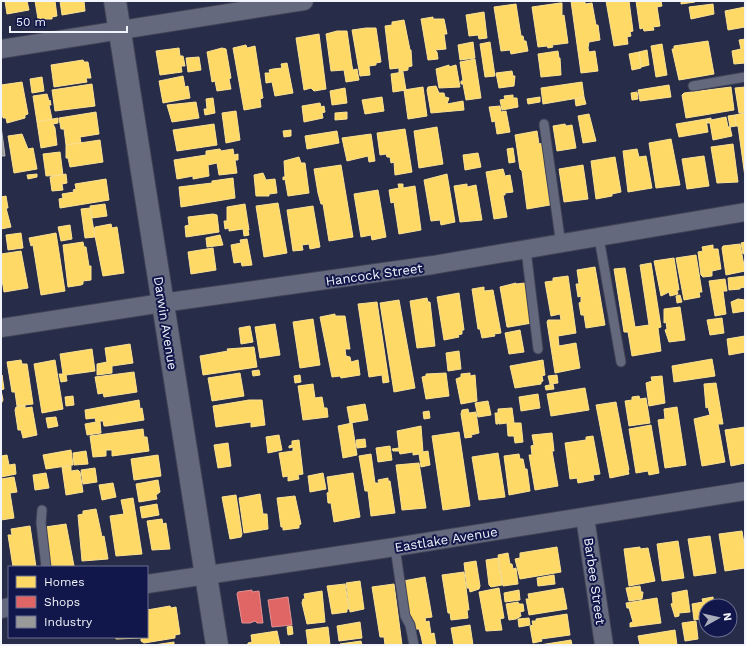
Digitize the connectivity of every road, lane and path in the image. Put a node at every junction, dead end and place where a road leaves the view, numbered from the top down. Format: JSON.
{"nodes":[{"id":1,"x":115,"y":1,"type":"edge"},
{"id":2,"x":304,"y":1,"type":"edge"},
{"id":3,"x":120,"y":30,"type":"junction"},
{"id":4,"x":1,"y":49,"type":"edge"},
{"id":5,"x":745,"y":77,"type":"edge"},
{"id":6,"x":693,"y":86,"type":"dead end"},
{"id":7,"x":544,"y":124,"type":"dead end"},
{"id":8,"x":745,"y":212,"type":"edge"},
{"id":9,"x":599,"y":238,"type":"junction"},
{"id":10,"x":561,"y":245,"type":"junction"},
{"id":11,"x":526,"y":250,"type":"junction"},
{"id":12,"x":162,"y":303,"type":"junction"},
{"id":13,"x":1,"y":328,"type":"edge"},
{"id":14,"x":538,"y":349,"type":"dead end"},
{"id":15,"x":621,"y":362,"type":"dead end"},
{"id":16,"x":745,"y":491,"type":"edge"},
{"id":17,"x":42,"y":510,"type":"dead end"},
{"id":18,"x":585,"y":517,"type":"junction"},
{"id":19,"x":395,"y":547,"type":"junction"},
{"id":20,"x":46,"y":566,"type":"edge"},
{"id":21,"x":207,"y":574,"type":"junction"},
{"id":22,"x":148,"y":584,"type":"edge"},
{"id":23,"x":217,"y":645,"type":"edge"},
{"id":24,"x":414,"y":645,"type":"edge"},
{"id":25,"x":604,"y":645,"type":"edge"}],
"edges":[{"from":1,"to":3,"type":"street","name":"Darwin Avenue"},
{"from":2,"to":3,"type":"street"},
{"from":3,"to":4,"type":"street"},
{"from":3,"to":12,"type":"street","name":"Darwin Avenue"},
{"from":5,"to":6,"type":"lane"},
{"from":7,"to":10,"type":"lane"},
{"from":8,"to":9,"type":"street","name":"Hancock Street"},
{"from":9,"to":10,"type":"street","name":"Hancock Street"},
{"from":9,"to":15,"type":"lane"},
{"from":10,"to":11,"type":"street","name":"Hancock Street"},
{"from":11,"to":12,"type":"street","name":"Hancock Street"},
{"from":11,"to":14,"type":"lane"},
{"from":12,"to":13,"type":"street","name":"Hancock Street"},
{"from":12,"to":21,"type":"street","name":"Darwin Avenue"},
{"from":16,"to":18,"type":"street","name":"Eastlake Avenue"},
{"from":17,"to":20,"type":"lane"},
{"from":18,"to":19,"type":"street","name":"Eastlake Avenue"},
{"from":18,"to":25,"type":"street","name":"Barbee Street"},
{"from":19,"to":21,"type":"street","name":"Eastlake Avenue"},
{"from":19,"to":24,"type":"lane"},
{"from":21,"to":22,"type":"street","name":"Eastlake Avenue"},
{"from":21,"to":23,"type":"street","name":"Darwin Avenue"}]}
